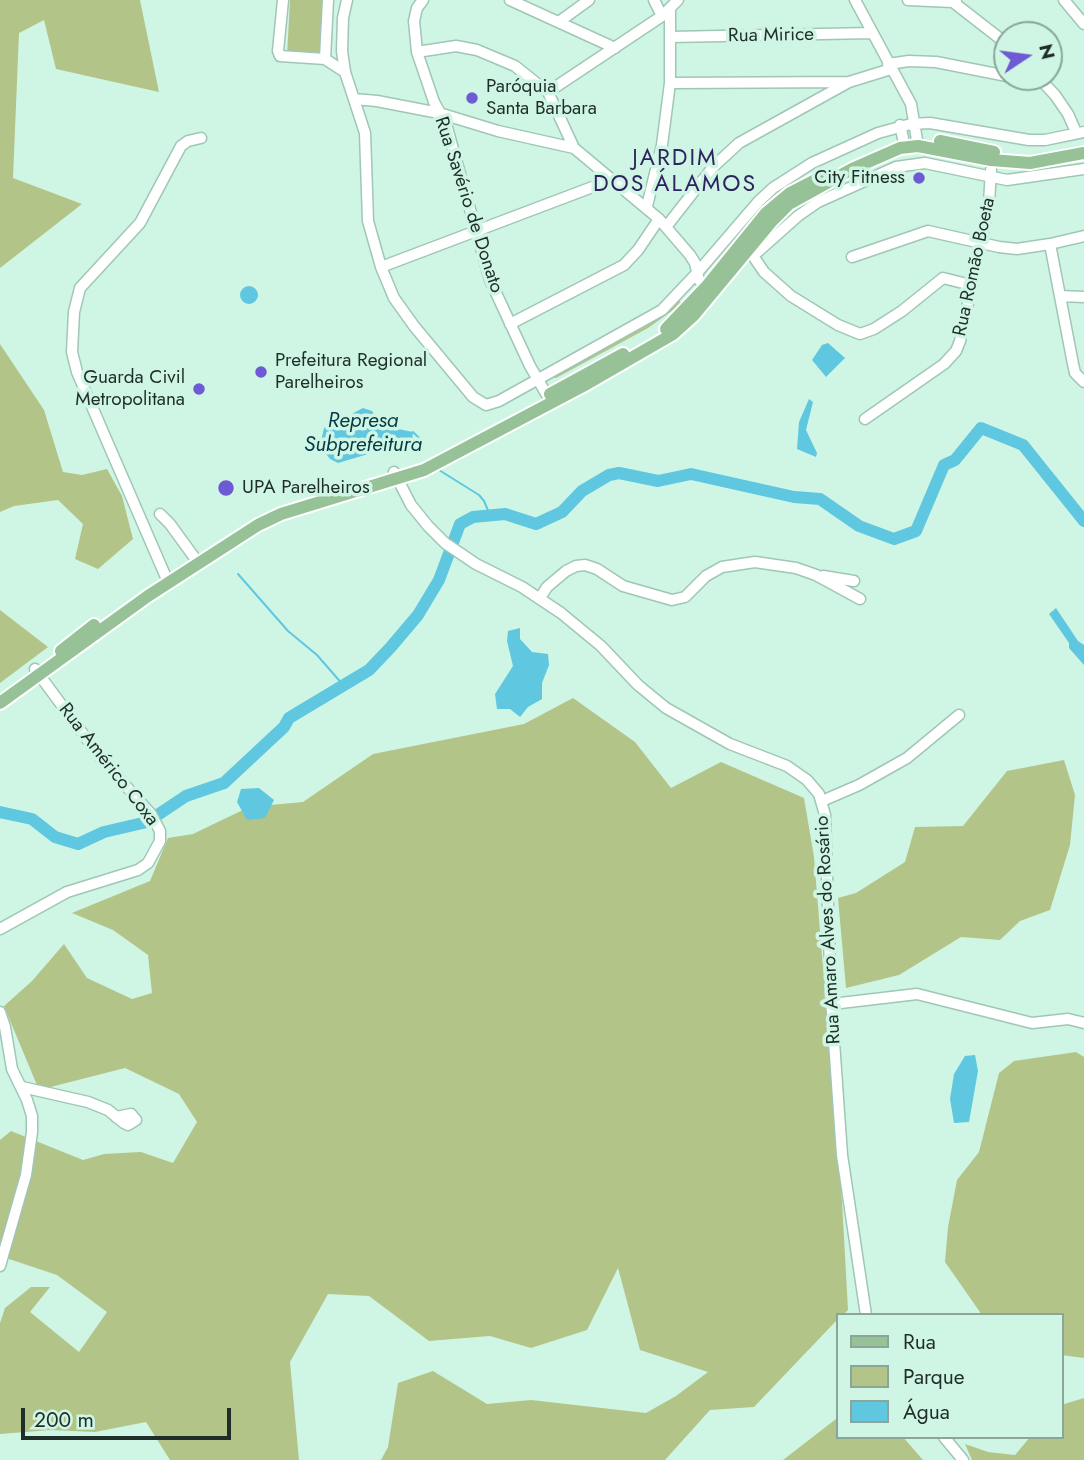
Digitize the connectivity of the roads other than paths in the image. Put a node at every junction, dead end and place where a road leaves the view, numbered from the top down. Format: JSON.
{"nodes":[{"id":1,"x":283,"y":0,"type":"edge"},
{"id":2,"x":328,"y":0,"type":"edge"},
{"id":3,"x":347,"y":0,"type":"edge"},
{"id":4,"x":423,"y":0,"type":"edge"},
{"id":5,"x":510,"y":0,"type":"edge"},
{"id":6,"x":589,"y":0,"type":"edge"},
{"id":7,"x":654,"y":0,"type":"edge"},
{"id":8,"x":678,"y":0,"type":"edge"},
{"id":9,"x":855,"y":0,"type":"edge"},
{"id":10,"x":908,"y":0,"type":"edge"},
{"id":11,"x":1064,"y":0,"type":"edge"},
{"id":12,"x":955,"y":1,"type":"edge"},
{"id":13,"x":1084,"y":5,"type":"edge"},
{"id":14,"x":1073,"y":11,"type":"junction"},
{"id":15,"x":666,"y":13,"type":"junction"},
{"id":16,"x":559,"y":21,"type":"junction"},
{"id":17,"x":1084,"y":24,"type":"edge"},
{"id":18,"x":993,"y":32,"type":"edge"},
{"id":19,"x":872,"y":33,"type":"junction"},
{"id":20,"x":670,"y":37,"type":"junction"},
{"id":21,"x":615,"y":48,"type":"junction"},
{"id":22,"x":417,"y":52,"type":"junction"},
{"id":23,"x":325,"y":59,"type":"junction"},
{"id":24,"x":890,"y":66,"type":"junction"},
{"id":25,"x":345,"y":72,"type":"junction"},
{"id":26,"x":993,"y":72,"type":"edge"},
{"id":27,"x":849,"y":82,"type":"junction"},
{"id":28,"x":670,"y":83,"type":"junction"},
{"id":29,"x":1051,"y":91,"type":"edge"},
{"id":30,"x":548,"y":92,"type":"junction"},
{"id":31,"x":354,"y":99,"type":"junction"},
{"id":32,"x":439,"y":113,"type":"junction"},
{"id":33,"x":914,"y":123,"type":"junction"},
{"id":34,"x":900,"y":125,"type":"junction"},
{"id":35,"x":1080,"y":132,"type":"edge"},
{"id":36,"x":201,"y":138,"type":"dead end"},
{"id":37,"x":911,"y":143,"type":"junction"},
{"id":38,"x":1084,"y":145,"type":"edge"},
{"id":39,"x":574,"y":148,"type":"junction"},
{"id":40,"x":1084,"y":153,"type":"edge"},
{"id":41,"x":991,"y":156,"type":"junction"},
{"id":42,"x":1084,"y":169,"type":"edge"},
{"id":43,"x":991,"y":176,"type":"junction"},
{"id":44,"x":611,"y":180,"type":"junction"},
{"id":45,"x":647,"y":206,"type":"junction"},
{"id":46,"x":765,"y":212,"type":"junction"},
{"id":47,"x":662,"y":223,"type":"junction"},
{"id":48,"x":476,"y":230,"type":"junction"},
{"id":49,"x":1084,"y":236,"type":"edge"},
{"id":50,"x":980,"y":241,"type":"junction"},
{"id":51,"x":1050,"y":244,"type":"junction"},
{"id":52,"x":745,"y":250,"type":"junction"},
{"id":53,"x":852,"y":257,"type":"dead end"},
{"id":54,"x":381,"y":267,"type":"junction"},
{"id":55,"x":697,"y":273,"type":"junction"},
{"id":56,"x":971,"y":285,"type":"junction"},
{"id":57,"x":709,"y":290,"type":"junction"},
{"id":58,"x":1060,"y":296,"type":"junction"},
{"id":59,"x":1084,"y":297,"type":"edge"},
{"id":60,"x":510,"y":324,"type":"junction"},
{"id":61,"x":537,"y":380,"type":"junction"},
{"id":62,"x":1084,"y":382,"type":"edge"},
{"id":63,"x":549,"y":399,"type":"junction"},
{"id":64,"x":865,"y":419,"type":"dead end"},
{"id":65,"x":396,"y":475,"type":"junction"},
{"id":66,"x":160,"y":514,"type":"dead end"},
{"id":67,"x":194,"y":557,"type":"junction"},
{"id":68,"x":165,"y":575,"type":"junction"},
{"id":69,"x":816,"y":575,"type":"junction"},
{"id":70,"x":854,"y":581,"type":"dead end"},
{"id":71,"x":146,"y":593,"type":"junction"},
{"id":72,"x":540,"y":598,"type":"junction"},
{"id":73,"x":860,"y":599,"type":"dead end"},
{"id":74,"x":37,"y":672,"type":"junction"},
{"id":75,"x":0,"y":694,"type":"edge"},
{"id":76,"x":0,"y":703,"type":"edge"},
{"id":77,"x":959,"y":715,"type":"dead end"},
{"id":78,"x":822,"y":801,"type":"junction"},
{"id":79,"x":0,"y":929,"type":"edge"},
{"id":80,"x":832,"y":1004,"type":"junction"},
{"id":81,"x":0,"y":1012,"type":"edge"},
{"id":82,"x":1084,"y":1023,"type":"edge"},
{"id":83,"x":22,"y":1087,"type":"junction"},
{"id":84,"x":116,"y":1116,"type":"dead end"},
{"id":85,"x":0,"y":1266,"type":"edge"},
{"id":86,"x":866,"y":1313,"type":"edge"},
{"id":87,"x":946,"y":1439,"type":"edge"},
{"id":88,"x":963,"y":1460,"type":"edge"}],
"edges":[{"from":1,"to":23,"type":"street"},
{"from":2,"to":23,"type":"street"},
{"from":3,"to":25,"type":"street"},
{"from":4,"to":22,"type":"street","name":"Rua Savério de Donato"},
{"from":5,"to":16,"type":"street"},
{"from":6,"to":16,"type":"street"},
{"from":7,"to":15,"type":"street"},
{"from":8,"to":15,"type":"street"},
{"from":9,"to":19,"type":"street"},
{"from":10,"to":12,"type":"street"},
{"from":11,"to":14,"type":"street"},
{"from":12,"to":18,"type":"street"},
{"from":13,"to":14,"type":"street"},
{"from":14,"to":17,"type":"street"},
{"from":15,"to":20,"type":"street"},
{"from":15,"to":21,"type":"street"},
{"from":16,"to":21,"type":"street"},
{"from":19,"to":20,"type":"street","name":"Rua Mirice"},
{"from":19,"to":24,"type":"street"},
{"from":20,"to":28,"type":"street"},
{"from":21,"to":30,"type":"street"},
{"from":22,"to":30,"type":"street"},
{"from":22,"to":32,"type":"street","name":"Rua Savério de Donato"},
{"from":23,"to":25,"type":"street"},
{"from":24,"to":26,"type":"street"},
{"from":24,"to":27,"type":"street"},
{"from":24,"to":33,"type":"street"},
{"from":25,"to":31,"type":"street"},
{"from":27,"to":28,"type":"street"},
{"from":27,"to":47,"type":"street"},
{"from":28,"to":45,"type":"street"},
{"from":29,"to":35,"type":"street"},
{"from":30,"to":39,"type":"street"},
{"from":31,"to":32,"type":"street"},
{"from":31,"to":54,"type":"street"},
{"from":32,"to":39,"type":"street"},
{"from":32,"to":48,"type":"street","name":"Rua Savério de Donato"},
{"from":33,"to":34,"type":"street"},
{"from":33,"to":35,"type":"street"},
{"from":33,"to":37,"type":"street"},
{"from":34,"to":37,"type":"street"},
{"from":34,"to":46,"type":"street"},
{"from":36,"to":68,"type":"street"},
{"from":37,"to":41,"type":"main road"},
{"from":37,"to":46,"type":"main road"},
{"from":38,"to":41,"type":"main road"},
{"from":39,"to":44,"type":"street"},
{"from":40,"to":41,"type":"main road"},
{"from":41,"to":43,"type":"street","name":"Rua Romão Boeta"},
{"from":42,"to":43,"type":"street"},
{"from":43,"to":50,"type":"street","name":"Rua Romão Boeta"},
{"from":43,"to":52,"type":"street"},
{"from":44,"to":45,"type":"street"},
{"from":44,"to":48,"type":"street"},
{"from":45,"to":47,"type":"street"},
{"from":46,"to":52,"type":"main road"},
{"from":46,"to":55,"type":"street"},
{"from":47,"to":55,"type":"street"},
{"from":47,"to":60,"type":"street"},
{"from":48,"to":54,"type":"street"},
{"from":48,"to":60,"type":"street","name":"Rua Savério de Donato"},
{"from":49,"to":51,"type":"street"},
{"from":50,"to":51,"type":"street"},
{"from":50,"to":53,"type":"street"},
{"from":50,"to":56,"type":"street","name":"Rua Romão Boeta"},
{"from":51,"to":58,"type":"street"},
{"from":52,"to":56,"type":"street"},
{"from":52,"to":57,"type":"main road"},
{"from":54,"to":61,"type":"street"},
{"from":55,"to":57,"type":"street"},
{"from":55,"to":61,"type":"street"},
{"from":56,"to":64,"type":"street","name":"Rua Romão Boeta"},
{"from":57,"to":63,"type":"main road"},
{"from":58,"to":59,"type":"street"},
{"from":58,"to":62,"type":"street"},
{"from":60,"to":61,"type":"street","name":"Rua Savério de Donato"},
{"from":61,"to":63,"type":"street","name":"Rua Savério de Donato"},
{"from":63,"to":65,"type":"main road"},
{"from":65,"to":67,"type":"main road"},
{"from":65,"to":71,"type":"main road"},
{"from":65,"to":72,"type":"street","name":"Rua Amaro Alves do Rosário"},
{"from":66,"to":67,"type":"street"},
{"from":67,"to":68,"type":"main road"},
{"from":68,"to":71,"type":"main road"},
{"from":69,"to":70,"type":"street"},
{"from":69,"to":72,"type":"street"},
{"from":69,"to":73,"type":"street"},
{"from":71,"to":74,"type":"main road"},
{"from":72,"to":78,"type":"street","name":"Rua Amaro Alves do Rosário"},
{"from":74,"to":75,"type":"main road"},
{"from":74,"to":76,"type":"main road"},
{"from":74,"to":79,"type":"street","name":"Rua Américo Coxa"},
{"from":77,"to":78,"type":"street"},
{"from":78,"to":80,"type":"street","name":"Rua Amaro Alves do Rosário"},
{"from":80,"to":82,"type":"street"},
{"from":80,"to":86,"type":"street","name":"Rua Amaro Alves do Rosário"},
{"from":81,"to":83,"type":"street"},
{"from":83,"to":84,"type":"street"},
{"from":83,"to":85,"type":"street"},
{"from":87,"to":88,"type":"street"}]}
